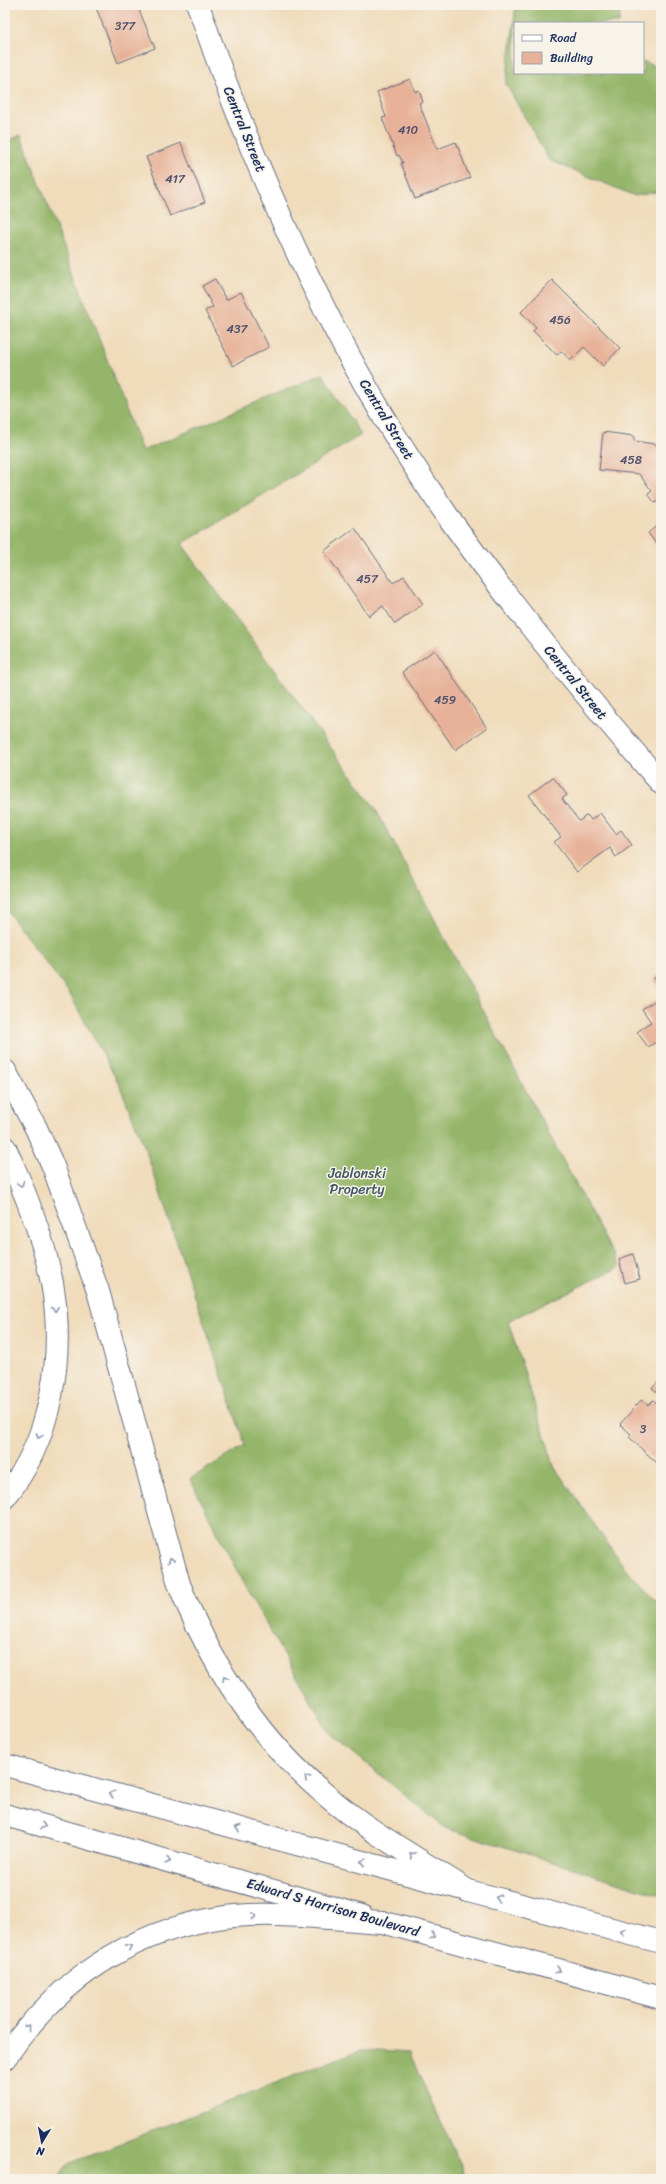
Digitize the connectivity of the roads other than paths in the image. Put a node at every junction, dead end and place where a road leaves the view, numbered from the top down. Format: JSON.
{"nodes":[{"id":1,"x":198,"y":5,"type":"edge"},
{"id":2,"x":661,"y":783,"type":"edge"},
{"id":3,"x":5,"y":1071,"type":"edge"},
{"id":4,"x":5,"y":1148,"type":"edge"},
{"id":5,"x":5,"y":1497,"type":"edge"},
{"id":6,"x":5,"y":1765,"type":"edge"},
{"id":7,"x":5,"y":1815,"type":"edge"},
{"id":8,"x":468,"y":1891,"type":"junction"},
{"id":9,"x":382,"y":1922,"type":"junction"},
{"id":10,"x":661,"y":1942,"type":"edge"},
{"id":11,"x":661,"y":1998,"type":"edge"},
{"id":12,"x":5,"y":2058,"type":"edge"}],
"edges":[{"from":1,"to":2,"type":"main road","name":"Central Street"},
{"from":8,"to":3,"type":"main road","one_way":true},
{"from":4,"to":5,"type":"main road","one_way":true},
{"from":8,"to":6,"type":"main road","one_way":true},
{"from":7,"to":9,"type":"main road","name":"Edward S Harrison Boulevard","one_way":true},
{"from":10,"to":8,"type":"main road","one_way":true},
{"from":9,"to":11,"type":"main road","name":"Edward S Harrison Boulevard","one_way":true},
{"from":12,"to":9,"type":"main road","one_way":true}]}
